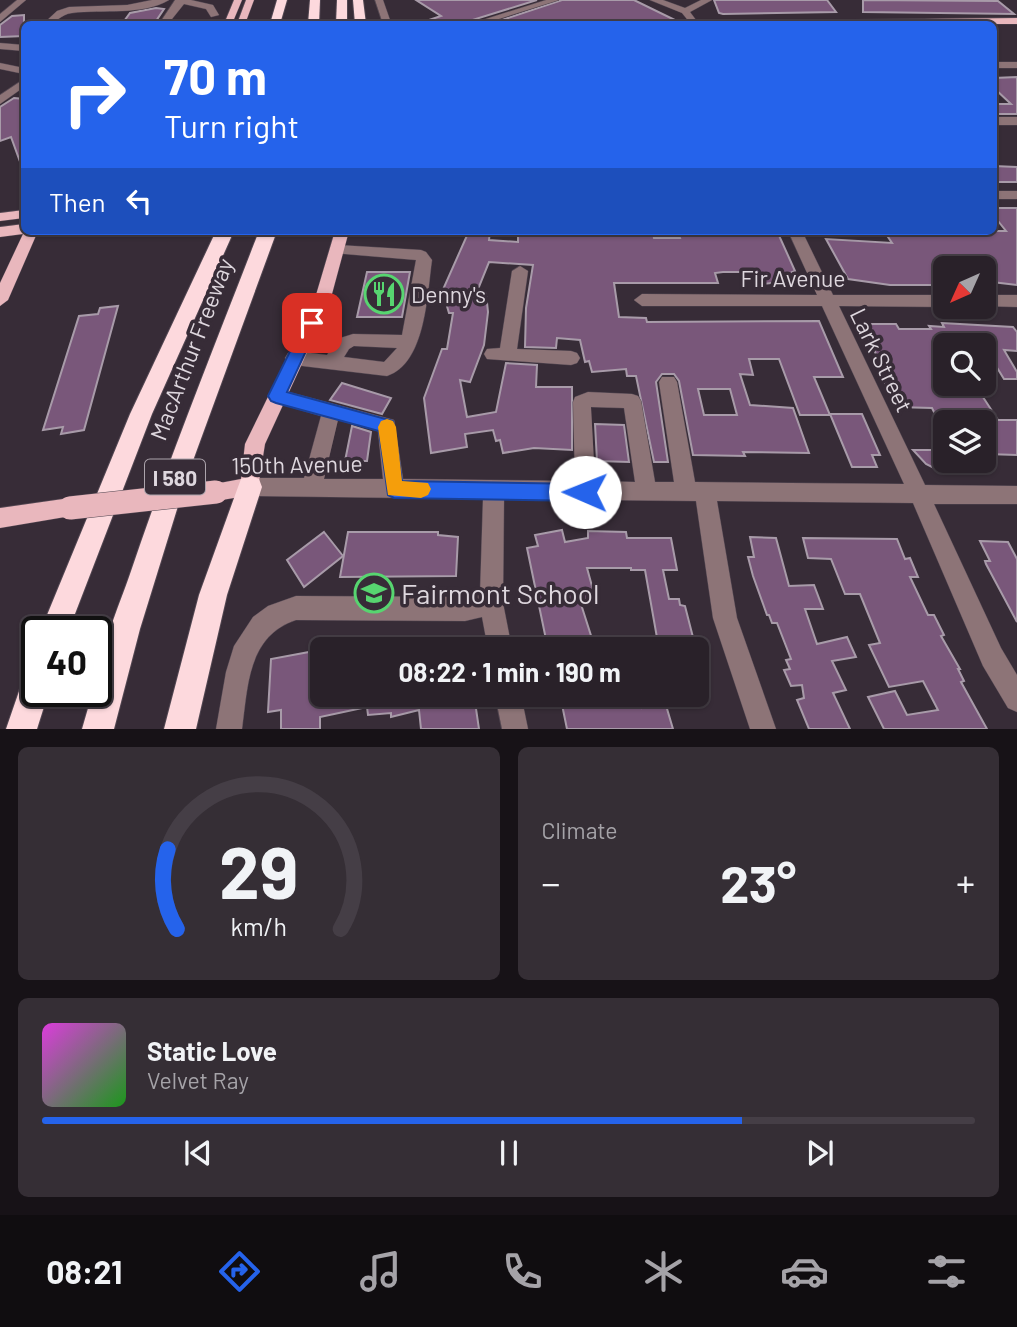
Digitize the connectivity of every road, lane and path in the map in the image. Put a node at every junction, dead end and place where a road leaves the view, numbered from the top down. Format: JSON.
{"nodes":[{"id":1,"x":22,"y":0,"type":"edge"},
{"id":2,"x":79,"y":0,"type":"edge"},
{"id":3,"x":165,"y":0,"type":"edge"},
{"id":4,"x":180,"y":0,"type":"edge"},
{"id":5,"x":237,"y":0,"type":"edge"},
{"id":6,"x":250,"y":0,"type":"edge"},
{"id":7,"x":282,"y":0,"type":"edge"},
{"id":8,"x":315,"y":0,"type":"edge"},
{"id":9,"x":342,"y":0,"type":"edge"},
{"id":10,"x":358,"y":0,"type":"edge"},
{"id":11,"x":379,"y":0,"type":"edge"},
{"id":12,"x":555,"y":0,"type":"edge"},
{"id":13,"x":654,"y":0,"type":"edge"},
{"id":14,"x":708,"y":0,"type":"edge"},
{"id":15,"x":127,"y":8,"type":"junction"},
{"id":16,"x":69,"y":10,"type":"junction"},
{"id":17,"x":685,"y":10,"type":"junction"},
{"id":18,"x":246,"y":13,"type":"junction"},
{"id":19,"x":233,"y":14,"type":"junction"},
{"id":20,"x":0,"y":19,"type":"edge"},
{"id":21,"x":119,"y":20,"type":"dead end"},
{"id":22,"x":51,"y":21,"type":"edge"},
{"id":23,"x":165,"y":21,"type":"edge"},
{"id":24,"x":230,"y":21,"type":"edge"},
{"id":25,"x":242,"y":21,"type":"edge"},
{"id":26,"x":276,"y":21,"type":"edge"},
{"id":27,"x":314,"y":21,"type":"edge"},
{"id":28,"x":342,"y":21,"type":"edge"},
{"id":29,"x":361,"y":21,"type":"edge"},
{"id":30,"x":386,"y":21,"type":"edge"},
{"id":31,"x":485,"y":21,"type":"edge"},
{"id":32,"x":693,"y":21,"type":"edge"},
{"id":33,"x":997,"y":21,"type":"edge"},
{"id":34,"x":1017,"y":21,"type":"edge"},
{"id":35,"x":997,"y":28,"type":"edge"},
{"id":36,"x":1017,"y":28,"type":"edge"},
{"id":37,"x":3,"y":48,"type":"edge"},
{"id":38,"x":21,"y":48,"type":"edge"},
{"id":39,"x":997,"y":65,"type":"edge"},
{"id":40,"x":1017,"y":65,"type":"edge"},
{"id":41,"x":0,"y":66,"type":"edge"},
{"id":42,"x":21,"y":72,"type":"edge"},
{"id":43,"x":21,"y":75,"type":"edge"},
{"id":44,"x":21,"y":84,"type":"edge"},
{"id":45,"x":0,"y":88,"type":"edge"},
{"id":46,"x":0,"y":101,"type":"edge"},
{"id":47,"x":997,"y":121,"type":"edge"},
{"id":48,"x":1017,"y":121,"type":"edge"},
{"id":49,"x":997,"y":195,"type":"edge"},
{"id":50,"x":1017,"y":195,"type":"edge"},
{"id":51,"x":0,"y":216,"type":"edge"},
{"id":52,"x":21,"y":217,"type":"edge"},
{"id":53,"x":21,"y":219,"type":"edge"},
{"id":54,"x":0,"y":232,"type":"edge"},
{"id":55,"x":29,"y":235,"type":"edge"},
{"id":56,"x":223,"y":235,"type":"edge"},
{"id":57,"x":266,"y":235,"type":"edge"},
{"id":58,"x":341,"y":235,"type":"edge"},
{"id":59,"x":797,"y":235,"type":"edge"},
{"id":60,"x":338,"y":250,"type":"junction"},
{"id":61,"x":520,"y":271,"type":"dead end"},
{"id":62,"x":0,"y":300,"type":"edge"},
{"id":63,"x":642,"y":300,"type":"dead end"},
{"id":64,"x":826,"y":300,"type":"junction"},
{"id":65,"x":933,"y":301,"type":"edge"},
{"id":66,"x":996,"y":301,"type":"edge"},
{"id":67,"x":1017,"y":301,"type":"edge"},
{"id":68,"x":408,"y":342,"type":"junction"},
{"id":69,"x":294,"y":358,"type":"junction"},
{"id":70,"x":571,"y":358,"type":"dead end"},
{"id":71,"x":332,"y":362,"type":"junction"},
{"id":72,"x":668,"y":382,"type":"dead end"},
{"id":73,"x":276,"y":396,"type":"junction"},
{"id":74,"x":331,"y":412,"type":"junction"},
{"id":75,"x":250,"y":488,"type":"junction"},
{"id":76,"x":312,"y":488,"type":"junction"},
{"id":77,"x":394,"y":489,"type":"junction"},
{"id":78,"x":494,"y":491,"type":"junction"},
{"id":79,"x":585,"y":492,"type":"junction"},
{"id":80,"x":648,"y":492,"type":"junction"},
{"id":81,"x":695,"y":492,"type":"junction"},
{"id":82,"x":919,"y":494,"type":"junction"},
{"id":83,"x":1017,"y":495,"type":"edge"},
{"id":84,"x":0,"y":518,"type":"edge"},
{"id":85,"x":491,"y":603,"type":"junction"},
{"id":86,"x":60,"y":616,"type":"edge"},
{"id":87,"x":498,"y":637,"type":"edge"},
{"id":88,"x":1017,"y":699,"type":"edge"},
{"id":89,"x":28,"y":707,"type":"edge"},
{"id":90,"x":510,"y":707,"type":"edge"},
{"id":91,"x":21,"y":729,"type":"edge"},
{"id":92,"x":99,"y":729,"type":"edge"},
{"id":93,"x":180,"y":729,"type":"edge"},
{"id":94,"x":229,"y":729,"type":"edge"},
{"id":95,"x":515,"y":729,"type":"edge"},
{"id":96,"x":763,"y":729,"type":"edge"}],
"edges":[{"from":1,"to":20,"type":"street"},
{"from":2,"to":16,"type":"street"},
{"from":3,"to":15,"type":"street"},
{"from":4,"to":19,"type":"street"},
{"from":4,"to":23,"type":"street"},
{"from":5,"to":19,"type":"main road"},
{"from":6,"to":18,"type":"main road"},
{"from":7,"to":26,"type":"highway"},
{"from":8,"to":27,"type":"highway"},
{"from":9,"to":28,"type":"highway"},
{"from":10,"to":29,"type":"highway"},
{"from":11,"to":30,"type":"street"},
{"from":12,"to":31,"type":"street"},
{"from":13,"to":17,"type":"street"},
{"from":14,"to":17,"type":"street"},
{"from":15,"to":16,"type":"street"},
{"from":15,"to":21,"type":"street"},
{"from":16,"to":22,"type":"street"},
{"from":17,"to":32,"type":"street"},
{"from":18,"to":19,"type":"main road"},
{"from":18,"to":25,"type":"main road"},
{"from":19,"to":24,"type":"main road"},
{"from":33,"to":34,"type":"main road"},
{"from":35,"to":36,"type":"main road"},
{"from":37,"to":38,"type":"street"},
{"from":39,"to":40,"type":"street"},
{"from":41,"to":42,"type":"street"},
{"from":43,"to":45,"type":"street"},
{"from":44,"to":46,"type":"street"},
{"from":47,"to":48,"type":"street"},
{"from":49,"to":50,"type":"street"},
{"from":51,"to":52,"type":"main road"},
{"from":53,"to":54,"type":"main road"},
{"from":55,"to":62,"type":"main road"},
{"from":56,"to":86,"type":"highway","name":"MacArthur Freeway","number":"I 580"},
{"from":57,"to":92,"type":"highway","name":"MacArthur Freeway","number":"I 580"},
{"from":58,"to":60,"type":"main road"},
{"from":59,"to":64,"type":"street","name":"Lark Street"},
{"from":60,"to":68,"type":"street"},
{"from":60,"to":69,"type":"main road"},
{"from":61,"to":70,"type":"street"},
{"from":63,"to":64,"type":"street","name":"Fir Avenue"},
{"from":64,"to":65,"type":"street","name":"Fir Avenue"},
{"from":64,"to":82,"type":"street","name":"Lark Street"},
{"from":66,"to":67,"type":"street"},
{"from":68,"to":71,"type":"street"},
{"from":68,"to":71,"type":"street"},
{"from":69,"to":71,"type":"street"},
{"from":69,"to":73,"type":"main road"},
{"from":72,"to":81,"type":"street"},
{"from":73,"to":74,"type":"street"},
{"from":73,"to":75,"type":"main road"},
{"from":74,"to":76,"type":"street"},
{"from":74,"to":77,"type":"street"},
{"from":75,"to":76,"type":"street","name":"150th Avenue"},
{"from":75,"to":84,"type":"main road","name":"150th Avenue","bridge":true},
{"from":75,"to":93,"type":"highway"},
{"from":76,"to":77,"type":"street","name":"150th Avenue"},
{"from":77,"to":78,"type":"street","name":"150th Avenue"},
{"from":78,"to":79,"type":"street","name":"150th Avenue"},
{"from":78,"to":85,"type":"street"},
{"from":79,"to":80,"type":"street","name":"150th Avenue"},
{"from":79,"to":80,"type":"street"},
{"from":80,"to":81,"type":"street","name":"150th Avenue"},
{"from":81,"to":82,"type":"street","name":"150th Avenue"},
{"from":81,"to":96,"type":"street"},
{"from":82,"to":83,"type":"street","name":"150th Avenue"},
{"from":82,"to":88,"type":"street","name":"Lark Street"},
{"from":85,"to":87,"type":"street"},
{"from":85,"to":94,"type":"street"},
{"from":89,"to":91,"type":"highway"},
{"from":90,"to":95,"type":"street"}]}
